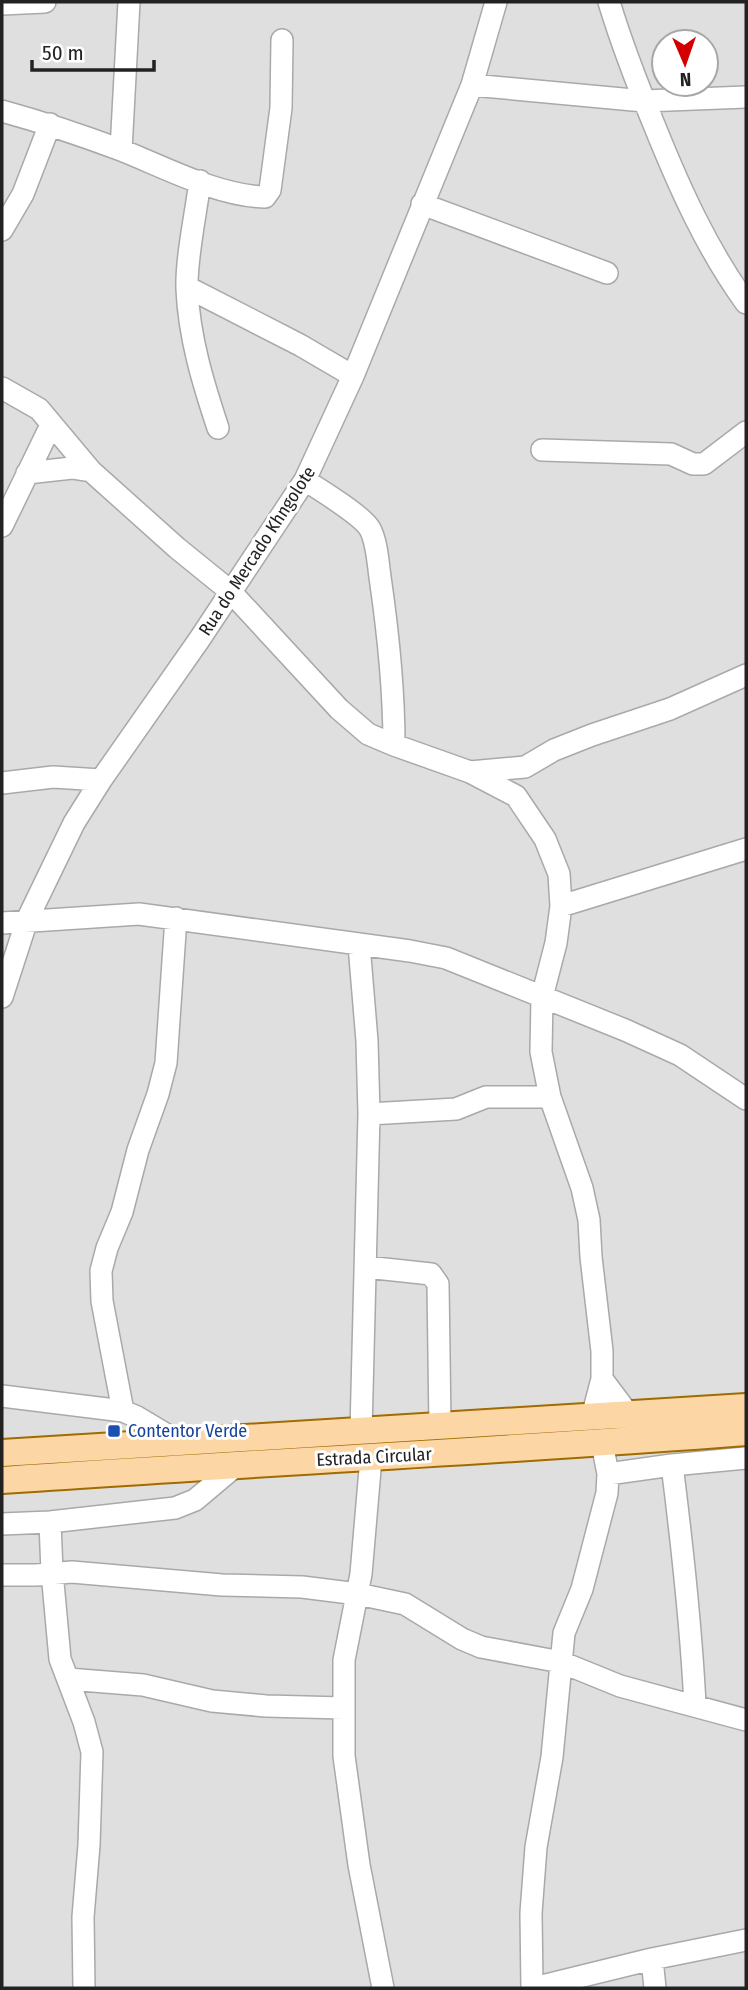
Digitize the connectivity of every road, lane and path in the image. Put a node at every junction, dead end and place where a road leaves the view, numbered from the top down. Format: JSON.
{"nodes":[{"id":1,"x":45,"y":2,"type":"edge"},
{"id":2,"x":129,"y":2,"type":"edge"},
{"id":3,"x":496,"y":2,"type":"edge"},
{"id":4,"x":608,"y":2,"type":"edge"},
{"id":5,"x":2,"y":4,"type":"edge"},
{"id":6,"x":282,"y":40,"type":"dead end"},
{"id":7,"x":472,"y":85,"type":"junction"},
{"id":8,"x":746,"y":97,"type":"edge"},
{"id":9,"x":644,"y":100,"type":"junction"},
{"id":10,"x":2,"y":111,"type":"edge"},
{"id":11,"x":50,"y":124,"type":"junction"},
{"id":12,"x":121,"y":150,"type":"junction"},
{"id":13,"x":200,"y":181,"type":"junction"},
{"id":14,"x":422,"y":204,"type":"junction"},
{"id":15,"x":2,"y":230,"type":"edge"},
{"id":16,"x":607,"y":273,"type":"dead end"},
{"id":17,"x":187,"y":287,"type":"junction"},
{"id":18,"x":746,"y":303,"type":"edge"},
{"id":19,"x":353,"y":376,"type":"junction"},
{"id":20,"x":2,"y":388,"type":"edge"},
{"id":21,"x":51,"y":425,"type":"junction"},
{"id":22,"x":218,"y":428,"type":"dead end"},
{"id":23,"x":746,"y":432,"type":"edge"},
{"id":24,"x":542,"y":450,"type":"dead end"},
{"id":25,"x":91,"y":471,"type":"junction"},
{"id":26,"x":27,"y":473,"type":"junction"},
{"id":27,"x":305,"y":480,"type":"junction"},
{"id":28,"x":2,"y":527,"type":"edge"},
{"id":29,"x":230,"y":591,"type":"junction"},
{"id":30,"x":746,"y":675,"type":"edge"},
{"id":31,"x":394,"y":745,"type":"junction"},
{"id":32,"x":525,"y":767,"type":"junction"},
{"id":33,"x":470,"y":772,"type":"junction"},
{"id":34,"x":101,"y":780,"type":"junction"},
{"id":35,"x":2,"y":783,"type":"edge"},
{"id":36,"x":516,"y":796,"type":"junction"},
{"id":37,"x":746,"y":849,"type":"edge"},
{"id":38,"x":561,"y":906,"type":"junction"},
{"id":39,"x":176,"y":918,"type":"junction"},
{"id":40,"x":27,"y":920,"type":"junction"},
{"id":41,"x":2,"y":923,"type":"edge"},
{"id":42,"x":359,"y":945,"type":"junction"},
{"id":43,"x":542,"y":997,"type":"junction"},
{"id":44,"x":2,"y":998,"type":"edge"},
{"id":45,"x":742,"y":1088,"type":"edge"},
{"id":46,"x":550,"y":1097,"type":"junction"},
{"id":47,"x":369,"y":1114,"type":"junction"},
{"id":48,"x":366,"y":1266,"type":"junction"},
{"id":49,"x":602,"y":1379,"type":"junction"},
{"id":50,"x":2,"y":1396,"type":"edge"},
{"id":51,"x":746,"y":1406,"type":"edge"},
{"id":52,"x":123,"y":1411,"type":"junction"},
{"id":53,"x":629,"y":1415,"type":"junction"},
{"id":54,"x":593,"y":1417,"type":"junction"},
{"id":55,"x":440,"y":1426,"type":"junction"},
{"id":56,"x":361,"y":1431,"type":"junction"},
{"id":57,"x":746,"y":1433,"type":"edge"},
{"id":58,"x":179,"y":1442,"type":"junction"},
{"id":59,"x":602,"y":1443,"type":"junction"},
{"id":60,"x":2,"y":1453,"type":"edge"},
{"id":61,"x":371,"y":1458,"type":"junction"},
{"id":62,"x":746,"y":1458,"type":"edge"},
{"id":63,"x":239,"y":1463,"type":"junction"},
{"id":64,"x":672,"y":1465,"type":"junction"},
{"id":65,"x":608,"y":1474,"type":"junction"},
{"id":66,"x":2,"y":1480,"type":"edge"},
{"id":67,"x":50,"y":1522,"type":"junction"},
{"id":68,"x":2,"y":1524,"type":"edge"},
{"id":69,"x":52,"y":1572,"type":"junction"},
{"id":70,"x":2,"y":1575,"type":"edge"},
{"id":71,"x":358,"y":1594,"type":"junction"},
{"id":72,"x":561,"y":1662,"type":"junction"},
{"id":73,"x":68,"y":1679,"type":"junction"},
{"id":74,"x":695,"y":1705,"type":"junction"},
{"id":75,"x":343,"y":1708,"type":"junction"},
{"id":76,"x":746,"y":1720,"type":"edge"},
{"id":77,"x":746,"y":1940,"type":"edge"},
{"id":78,"x":652,"y":1959,"type":"junction"},
{"id":79,"x":84,"y":1988,"type":"edge"},
{"id":80,"x":383,"y":1988,"type":"edge"},
{"id":81,"x":533,"y":1988,"type":"edge"},
{"id":82,"x":655,"y":1988,"type":"edge"}],
"edges":[{"from":1,"to":5,"type":"street"},
{"from":2,"to":12,"type":"street"},
{"from":3,"to":7,"type":"street","name":"Rua do Mercado Khngolote"},
{"from":4,"to":9,"type":"street"},
{"from":6,"to":13,"type":"street"},
{"from":7,"to":9,"type":"street"},
{"from":7,"to":14,"type":"street","name":"Rua do Mercado Khngolote"},
{"from":8,"to":9,"type":"street"},
{"from":9,"to":18,"type":"street"},
{"from":10,"to":11,"type":"street"},
{"from":11,"to":12,"type":"street"},
{"from":11,"to":15,"type":"street"},
{"from":12,"to":13,"type":"street"},
{"from":13,"to":17,"type":"street"},
{"from":14,"to":16,"type":"street"},
{"from":14,"to":19,"type":"street","name":"Rua do Mercado Khngolote"},
{"from":17,"to":19,"type":"street"},
{"from":17,"to":22,"type":"street"},
{"from":19,"to":27,"type":"street","name":"Rua do Mercado Khngolote"},
{"from":20,"to":21,"type":"street"},
{"from":21,"to":25,"type":"street"},
{"from":21,"to":26,"type":"street"},
{"from":23,"to":24,"type":"street"},
{"from":25,"to":26,"type":"street"},
{"from":25,"to":29,"type":"street"},
{"from":26,"to":28,"type":"street"},
{"from":27,"to":29,"type":"street","name":"Rua do Mercado Khngolote"},
{"from":27,"to":31,"type":"street"},
{"from":29,"to":31,"type":"street"},
{"from":29,"to":34,"type":"street","name":"Rua do Mercado Khngolote"},
{"from":30,"to":32,"type":"street"},
{"from":31,"to":33,"type":"street"},
{"from":32,"to":33,"type":"street"},
{"from":32,"to":36,"type":"street"},
{"from":33,"to":36,"type":"street"},
{"from":34,"to":35,"type":"street"},
{"from":34,"to":40,"type":"street","name":"Rua do Mercado Khngolote"},
{"from":36,"to":38,"type":"street"},
{"from":37,"to":38,"type":"street"},
{"from":38,"to":43,"type":"street"},
{"from":39,"to":40,"type":"street"},
{"from":39,"to":42,"type":"street"},
{"from":39,"to":52,"type":"street"},
{"from":40,"to":41,"type":"street"},
{"from":40,"to":44,"type":"street","name":"Rua do Mercado Khngolote"},
{"from":42,"to":43,"type":"street"},
{"from":42,"to":47,"type":"street"},
{"from":43,"to":45,"type":"street"},
{"from":43,"to":46,"type":"street"},
{"from":46,"to":47,"type":"street"},
{"from":46,"to":49,"type":"street"},
{"from":47,"to":48,"type":"street"},
{"from":48,"to":55,"type":"street"},
{"from":48,"to":56,"type":"street"},
{"from":49,"to":53,"type":"street"},
{"from":49,"to":54,"type":"street"},
{"from":50,"to":52,"type":"street"},
{"from":51,"to":53,"type":"main road","name":"Estrada Circular"},
{"from":52,"to":58,"type":"street"},
{"from":53,"to":54,"type":"main road","name":"Estrada Circular"},
{"from":54,"to":55,"type":"main road","name":"Estrada Circular"},
{"from":55,"to":56,"type":"main road","name":"Estrada Circular"},
{"from":56,"to":58,"type":"main road","name":"Estrada Circular"},
{"from":57,"to":59,"type":"main road","name":"Estrada Circular"},
{"from":58,"to":60,"type":"main road","name":"Estrada Circular"},
{"from":59,"to":61,"type":"main road","name":"Estrada Circular"},
{"from":59,"to":65,"type":"street"},
{"from":61,"to":63,"type":"main road","name":"Estrada Circular"},
{"from":61,"to":71,"type":"street"},
{"from":62,"to":64,"type":"street"},
{"from":63,"to":66,"type":"main road","name":"Estrada Circular"},
{"from":63,"to":67,"type":"street"},
{"from":64,"to":65,"type":"street"},
{"from":64,"to":74,"type":"street"},
{"from":65,"to":72,"type":"street"},
{"from":67,"to":68,"type":"street"},
{"from":67,"to":69,"type":"street"},
{"from":69,"to":70,"type":"street"},
{"from":69,"to":71,"type":"street"},
{"from":69,"to":73,"type":"street"},
{"from":71,"to":72,"type":"street"},
{"from":71,"to":75,"type":"street"},
{"from":72,"to":74,"type":"street"},
{"from":72,"to":81,"type":"street"},
{"from":73,"to":75,"type":"street"},
{"from":73,"to":79,"type":"street"},
{"from":74,"to":76,"type":"street"},
{"from":75,"to":80,"type":"street"},
{"from":77,"to":78,"type":"street"},
{"from":78,"to":81,"type":"street"},
{"from":78,"to":82,"type":"street"}]}
